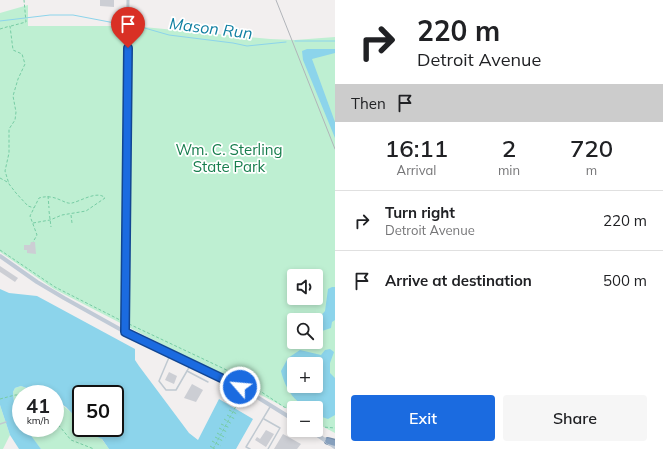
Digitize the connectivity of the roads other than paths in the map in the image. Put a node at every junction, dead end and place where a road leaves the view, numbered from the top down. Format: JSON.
{"nodes":[{"id":1,"x":128,"y":0,"type":"edge"},
{"id":2,"x":0,"y":256,"type":"edge"},
{"id":3,"x":125,"y":332,"type":"junction"},
{"id":4,"x":171,"y":353,"type":"junction"},
{"id":5,"x":192,"y":362,"type":"junction"},
{"id":6,"x":187,"y":371,"type":"junction"},
{"id":7,"x":208,"y":382,"type":"dead end"},
{"id":8,"x":271,"y":406,"type":"junction"},
{"id":9,"x":287,"y":416,"type":"edge"},
{"id":10,"x":264,"y":419,"type":"junction"},
{"id":11,"x":6,"y":422,"type":"dead end"},
{"id":12,"x":0,"y":424,"type":"edge"},
{"id":13,"x":321,"y":437,"type":"edge"},
{"id":14,"x":328,"y":441,"type":"junction"},
{"id":15,"x":335,"y":442,"type":"edge"},
{"id":16,"x":335,"y":447,"type":"edge"},
{"id":17,"x":250,"y":449,"type":"edge"},
{"id":18,"x":268,"y":449,"type":"edge"}],
"edges":[{"from":1,"to":3,"type":"street"},
{"from":2,"to":3,"type":"main road"},
{"from":3,"to":4,"type":"main road"},
{"from":4,"to":5,"type":"main road"},
{"from":4,"to":6,"type":"lane"},
{"from":5,"to":6,"type":"lane"},
{"from":5,"to":8,"type":"main road"},
{"from":6,"to":7,"type":"lane"},
{"from":8,"to":9,"type":"main road"},
{"from":8,"to":10,"type":"lane"},
{"from":10,"to":17,"type":"lane"},
{"from":10,"to":18,"type":"lane"},
{"from":11,"to":12,"type":"lane"},
{"from":13,"to":14,"type":"main road"},
{"from":14,"to":15,"type":"highway"},
{"from":14,"to":16,"type":"main road"}]}
